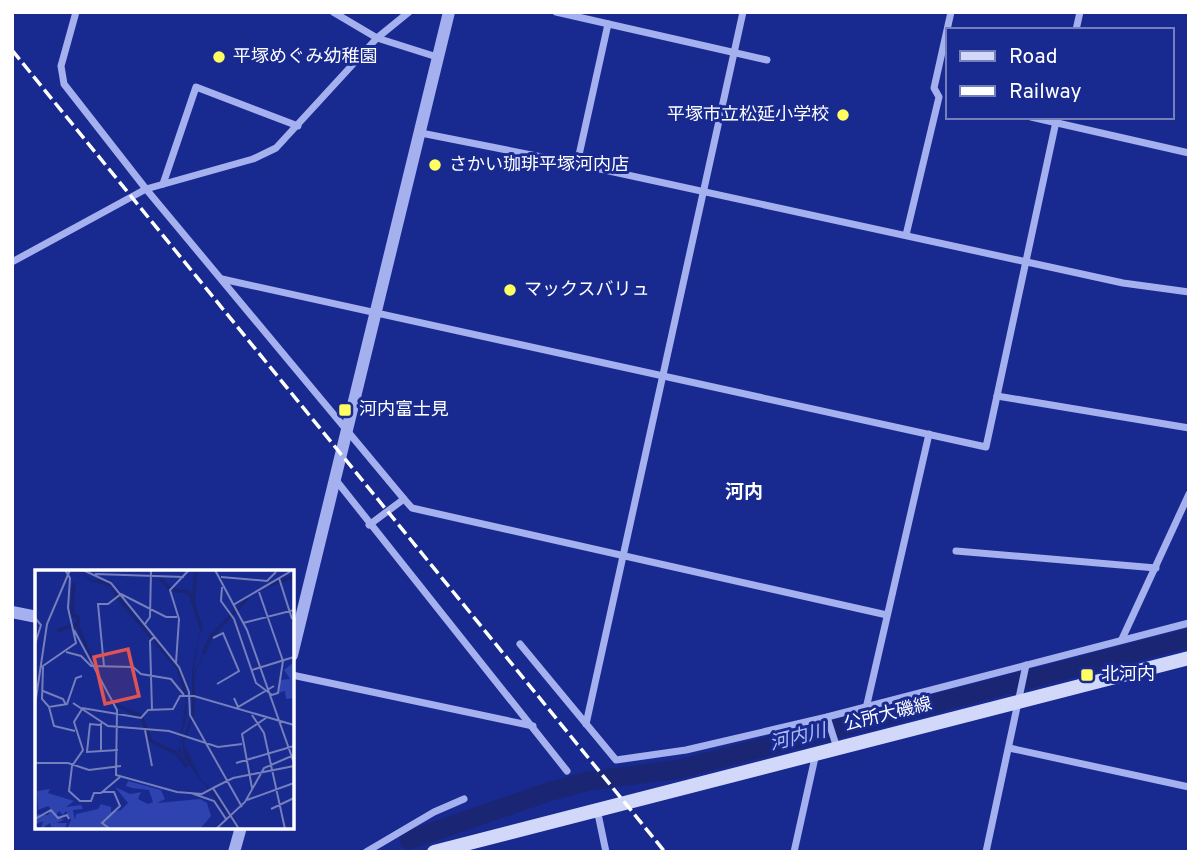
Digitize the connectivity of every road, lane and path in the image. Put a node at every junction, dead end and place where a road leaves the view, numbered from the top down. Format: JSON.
{"nodes":[{"id":1,"x":76,"y":12,"type":"edge"},
{"id":2,"x":333,"y":12,"type":"edge"},
{"id":3,"x":409,"y":12,"type":"edge"},
{"id":4,"x":449,"y":12,"type":"edge"},
{"id":5,"x":556,"y":12,"type":"edge"},
{"id":6,"x":743,"y":12,"type":"edge"},
{"id":7,"x":608,"y":24,"type":"junction"},
{"id":8,"x":946,"y":33,"type":"edge"},
{"id":9,"x":377,"y":38,"type":"junction"},
{"id":10,"x":735,"y":52,"type":"junction"},
{"id":11,"x":437,"y":57,"type":"junction"},
{"id":12,"x":767,"y":60,"type":"dead end"},
{"id":13,"x":943,"y":98,"type":"edge"},
{"id":14,"x":1056,"y":120,"type":"edge"},
{"id":15,"x":298,"y":126,"type":"junction"},
{"id":16,"x":421,"y":133,"type":"junction"},
{"id":17,"x":1189,"y":153,"type":"edge"},
{"id":18,"x":577,"y":164,"type":"junction"},
{"id":19,"x":163,"y":184,"type":"junction"},
{"id":20,"x":145,"y":189,"type":"junction"},
{"id":21,"x":704,"y":191,"type":"junction"},
{"id":22,"x":906,"y":235,"type":"junction"},
{"id":23,"x":12,"y":262,"type":"edge"},
{"id":24,"x":1025,"y":262,"type":"junction"},
{"id":25,"x":222,"y":279,"type":"junction"},
{"id":26,"x":1189,"y":292,"type":"edge"},
{"id":27,"x":378,"y":313,"type":"junction"},
{"id":28,"x":662,"y":376,"type":"junction"},
{"id":29,"x":997,"y":396,"type":"junction"},
{"id":30,"x":1189,"y":428,"type":"edge"},
{"id":31,"x":347,"y":430,"type":"junction"},
{"id":32,"x":929,"y":435,"type":"junction"},
{"id":33,"x":335,"y":479,"type":"junction"},
{"id":34,"x":1188,"y":498,"type":"edge"},
{"id":35,"x":404,"y":499,"type":"junction"},
{"id":36,"x":369,"y":524,"type":"junction"},
{"id":37,"x":956,"y":551,"type":"dead end"},
{"id":38,"x":622,"y":554,"type":"junction"},
{"id":39,"x":1156,"y":568,"type":"junction"},
{"id":40,"x":12,"y":612,"type":"edge"},
{"id":41,"x":887,"y":615,"type":"junction"},
{"id":42,"x":35,"y":617,"type":"edge"},
{"id":43,"x":1189,"y":623,"type":"edge"},
{"id":44,"x":1122,"y":639,"type":"junction"},
{"id":45,"x":520,"y":643,"type":"dead end"},
{"id":46,"x":294,"y":647,"type":"edge"},
{"id":47,"x":1189,"y":658,"type":"edge"},
{"id":48,"x":1026,"y":668,"type":"junction"},
{"id":49,"x":294,"y":675,"type":"edge"},
{"id":50,"x":1019,"y":697,"type":"junction"},
{"id":51,"x":867,"y":704,"type":"junction"},
{"id":52,"x":827,"y":717,"type":"junction"},
{"id":53,"x":586,"y":724,"type":"junction"},
{"id":54,"x":533,"y":726,"type":"junction"},
{"id":55,"x":836,"y":744,"type":"junction"},
{"id":56,"x":1009,"y":748,"type":"junction"},
{"id":57,"x":816,"y":753,"type":"junction"},
{"id":58,"x":567,"y":771,"type":"dead end"},
{"id":59,"x":1189,"y":787,"type":"edge"},
{"id":60,"x":464,"y":799,"type":"dead end"},
{"id":61,"x":597,"y":809,"type":"junction"},
{"id":62,"x":240,"y":829,"type":"edge"},
{"id":63,"x":234,"y":852,"type":"edge"},
{"id":64,"x":366,"y":852,"type":"edge"},
{"id":65,"x":434,"y":852,"type":"edge"},
{"id":66,"x":606,"y":852,"type":"edge"},
{"id":67,"x":794,"y":852,"type":"edge"},
{"id":68,"x":986,"y":852,"type":"edge"}],
"edges":[{"from":1,"to":20,"type":"street"},
{"from":2,"to":9,"type":"street"},
{"from":3,"to":9,"type":"street"},
{"from":4,"to":11,"type":"street"},
{"from":5,"to":7,"type":"street"},
{"from":6,"to":10,"type":"street"},
{"from":7,"to":10,"type":"street"},
{"from":7,"to":18,"type":"street"},
{"from":8,"to":13,"type":"street"},
{"from":9,"to":11,"type":"street"},
{"from":9,"to":15,"type":"street"},
{"from":10,"to":12,"type":"street"},
{"from":10,"to":21,"type":"street"},
{"from":11,"to":16,"type":"street"},
{"from":13,"to":22,"type":"street"},
{"from":14,"to":17,"type":"street"},
{"from":14,"to":24,"type":"street"},
{"from":15,"to":19,"type":"street"},
{"from":15,"to":19,"type":"street"},
{"from":16,"to":18,"type":"street"},
{"from":16,"to":27,"type":"street"},
{"from":18,"to":21,"type":"street"},
{"from":19,"to":20,"type":"street"},
{"from":20,"to":23,"type":"street"},
{"from":20,"to":25,"type":"street"},
{"from":21,"to":22,"type":"street"},
{"from":21,"to":28,"type":"street"},
{"from":22,"to":24,"type":"street"},
{"from":24,"to":26,"type":"street"},
{"from":24,"to":29,"type":"street"},
{"from":25,"to":27,"type":"street"},
{"from":25,"to":31,"type":"street"},
{"from":27,"to":28,"type":"street"},
{"from":27,"to":31,"type":"street"},
{"from":28,"to":32,"type":"street"},
{"from":28,"to":38,"type":"street"},
{"from":29,"to":30,"type":"street"},
{"from":29,"to":32,"type":"street"},
{"from":31,"to":33,"type":"street"},
{"from":31,"to":35,"type":"street"},
{"from":32,"to":41,"type":"street"},
{"from":33,"to":36,"type":"street"},
{"from":33,"to":46,"type":"street"},
{"from":34,"to":39,"type":"street"},
{"from":35,"to":36,"type":"street"},
{"from":35,"to":38,"type":"street"},
{"from":36,"to":54,"type":"street"},
{"from":37,"to":39,"type":"street"},
{"from":38,"to":41,"type":"street"},
{"from":38,"to":53,"type":"street"},
{"from":39,"to":44,"type":"street"},
{"from":40,"to":42,"type":"street"},
{"from":41,"to":51,"type":"street"},
{"from":43,"to":44,"type":"street"},
{"from":44,"to":48,"type":"street"},
{"from":45,"to":53,"type":"street"},
{"from":47,"to":50,"type":"main road","name":"公所大磯線"},
{"from":48,"to":50,"type":"street"},
{"from":48,"to":51,"type":"street"},
{"from":49,"to":54,"type":"street"},
{"from":50,"to":55,"type":"main road","name":"公所大磯線"},
{"from":50,"to":56,"type":"street"},
{"from":51,"to":52,"type":"street"},
{"from":52,"to":53,"type":"street"},
{"from":52,"to":55,"type":"street"},
{"from":54,"to":58,"type":"street"},
{"from":55,"to":57,"type":"main road","name":"公所大磯線"},
{"from":56,"to":59,"type":"street"},
{"from":56,"to":68,"type":"street"},
{"from":57,"to":61,"type":"main road","name":"公所大磯線"},
{"from":57,"to":67,"type":"street"},
{"from":60,"to":64,"type":"street"},
{"from":61,"to":65,"type":"main road","name":"公所大磯線"},
{"from":61,"to":66,"type":"street"},
{"from":62,"to":63,"type":"street"}]}
